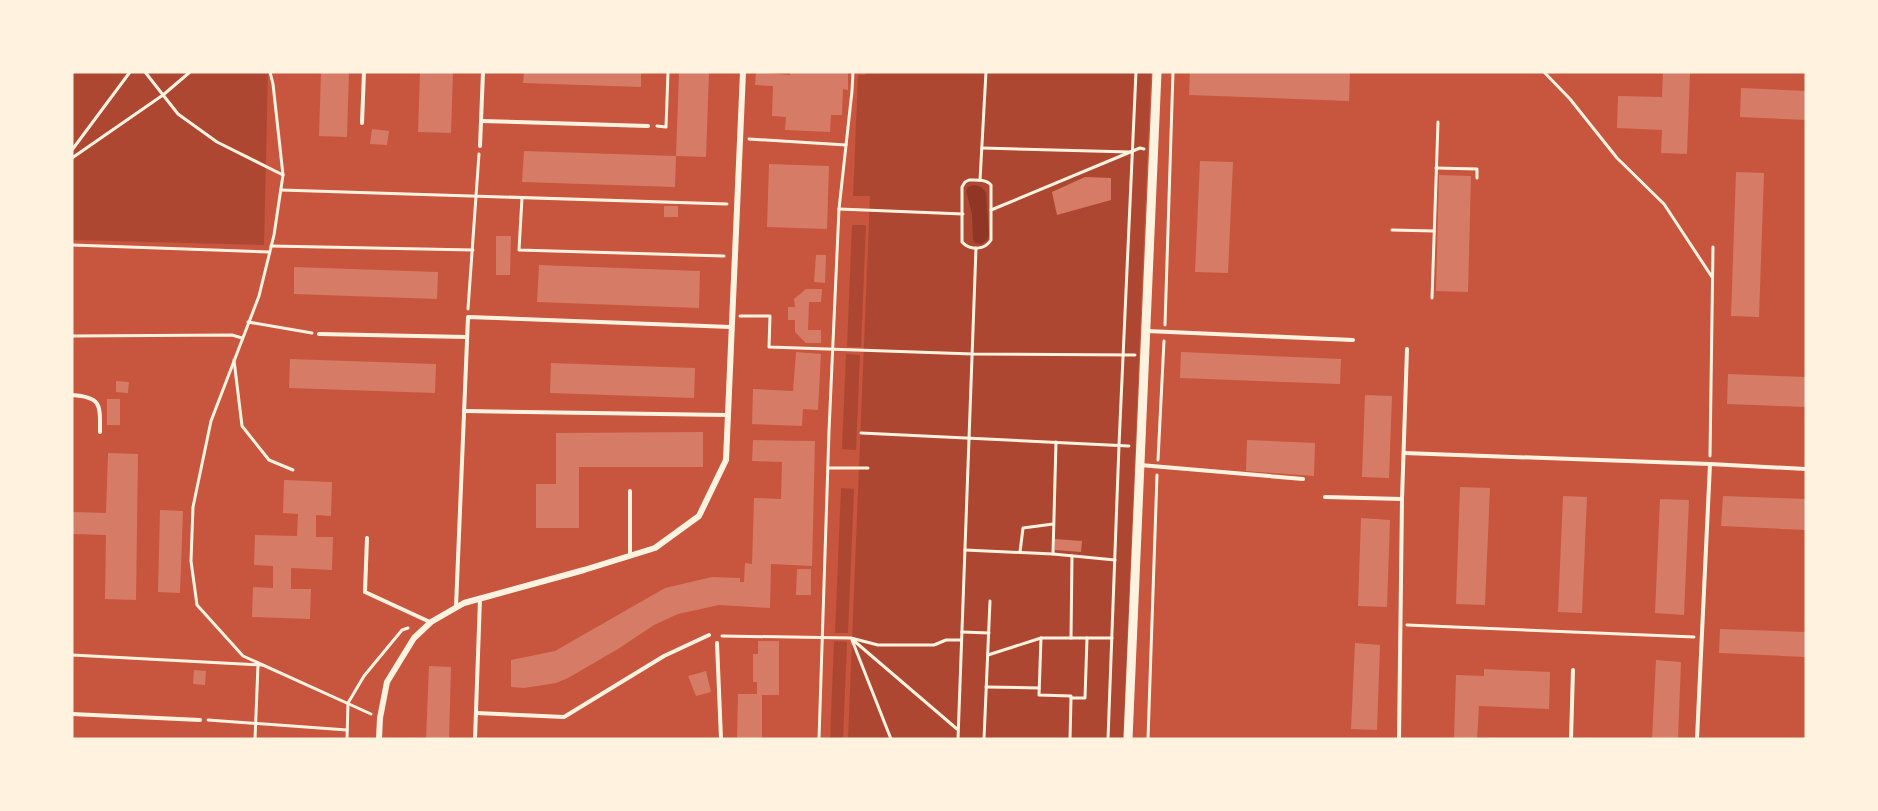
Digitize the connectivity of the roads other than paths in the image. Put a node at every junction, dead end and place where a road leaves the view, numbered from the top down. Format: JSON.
{"nodes":[{"id":1,"x":364,"y":72,"type":"edge"},
{"id":2,"x":483,"y":72,"type":"edge"},
{"id":3,"x":743,"y":72,"type":"edge"},
{"id":4,"x":1157,"y":72,"type":"edge"},
{"id":5,"x":481,"y":121,"type":"junction"},
{"id":6,"x":362,"y":123,"type":"dead end"},
{"id":7,"x":648,"y":126,"type":"road end"},
{"id":8,"x":480,"y":146,"type":"road end"},
{"id":9,"x":732,"y":327,"type":"junction"},
{"id":10,"x":1146,"y":331,"type":"junction"},
{"id":11,"x":319,"y":334,"type":"road end"},
{"id":12,"x":467,"y":337,"type":"junction"},
{"id":13,"x":1353,"y":340,"type":"dead end"},
{"id":14,"x":1407,"y":349,"type":"dead end"},
{"id":15,"x":72,"y":395,"type":"edge"},
{"id":16,"x":464,"y":411,"type":"junction"},
{"id":17,"x":728,"y":415,"type":"junction"},
{"id":18,"x":100,"y":432,"type":"dead end"},
{"id":19,"x":1404,"y":453,"type":"junction"},
{"id":20,"x":1710,"y":464,"type":"junction"},
{"id":21,"x":1140,"y":465,"type":"junction"},
{"id":22,"x":1806,"y":469,"type":"edge"},
{"id":23,"x":1303,"y":479,"type":"dead end"},
{"id":24,"x":630,"y":491,"type":"dead end"},
{"id":25,"x":1325,"y":497,"type":"dead end"},
{"id":26,"x":1402,"y":499,"type":"junction"},
{"id":27,"x":367,"y":538,"type":"dead end"},
{"id":28,"x":630,"y":556,"type":"junction"},
{"id":29,"x":480,"y":599,"type":"junction"},
{"id":30,"x":456,"y":607,"type":"junction"},
{"id":31,"x":431,"y":622,"type":"junction"},
{"id":32,"x":709,"y":635,"type":"road end"},
{"id":33,"x":717,"y":642,"type":"dead end"},
{"id":34,"x":1573,"y":670,"type":"dead end"},
{"id":35,"x":476,"y":713,"type":"junction"},
{"id":36,"x":72,"y":714,"type":"edge"},
{"id":37,"x":200,"y":720,"type":"road end"},
{"id":38,"x":379,"y":739,"type":"edge"},
{"id":39,"x":475,"y":739,"type":"edge"},
{"id":40,"x":721,"y":739,"type":"edge"},
{"id":41,"x":1128,"y":739,"type":"edge"},
{"id":42,"x":1399,"y":739,"type":"edge"},
{"id":43,"x":1571,"y":739,"type":"edge"},
{"id":44,"x":1697,"y":739,"type":"edge"}],
"edges":[{"from":1,"to":6,"type":"lane"},
{"from":2,"to":5,"type":"lane"},
{"from":3,"to":9,"type":"street"},
{"from":4,"to":10,"type":"street"},
{"from":5,"to":7,"type":"lane"},
{"from":5,"to":8,"type":"lane"},
{"from":9,"to":12,"type":"lane"},
{"from":9,"to":17,"type":"street"},
{"from":10,"to":13,"type":"lane"},
{"from":10,"to":21,"type":"street"},
{"from":11,"to":12,"type":"lane"},
{"from":12,"to":16,"type":"lane"},
{"from":14,"to":19,"type":"lane"},
{"from":15,"to":18,"type":"lane"},
{"from":16,"to":17,"type":"lane"},
{"from":16,"to":30,"type":"lane"},
{"from":17,"to":28,"type":"street"},
{"from":19,"to":20,"type":"lane"},
{"from":19,"to":26,"type":"lane"},
{"from":20,"to":22,"type":"lane"},
{"from":20,"to":44,"type":"lane"},
{"from":21,"to":23,"type":"lane"},
{"from":21,"to":41,"type":"street"},
{"from":24,"to":28,"type":"lane"},
{"from":25,"to":26,"type":"lane"},
{"from":26,"to":42,"type":"lane"},
{"from":27,"to":31,"type":"lane"},
{"from":28,"to":29,"type":"street"},
{"from":29,"to":30,"type":"street"},
{"from":29,"to":35,"type":"lane"},
{"from":30,"to":31,"type":"street"},
{"from":31,"to":38,"type":"street"},
{"from":32,"to":35,"type":"lane"},
{"from":33,"to":40,"type":"lane"},
{"from":34,"to":43,"type":"lane"},
{"from":35,"to":39,"type":"lane"},
{"from":36,"to":37,"type":"lane"}]}
